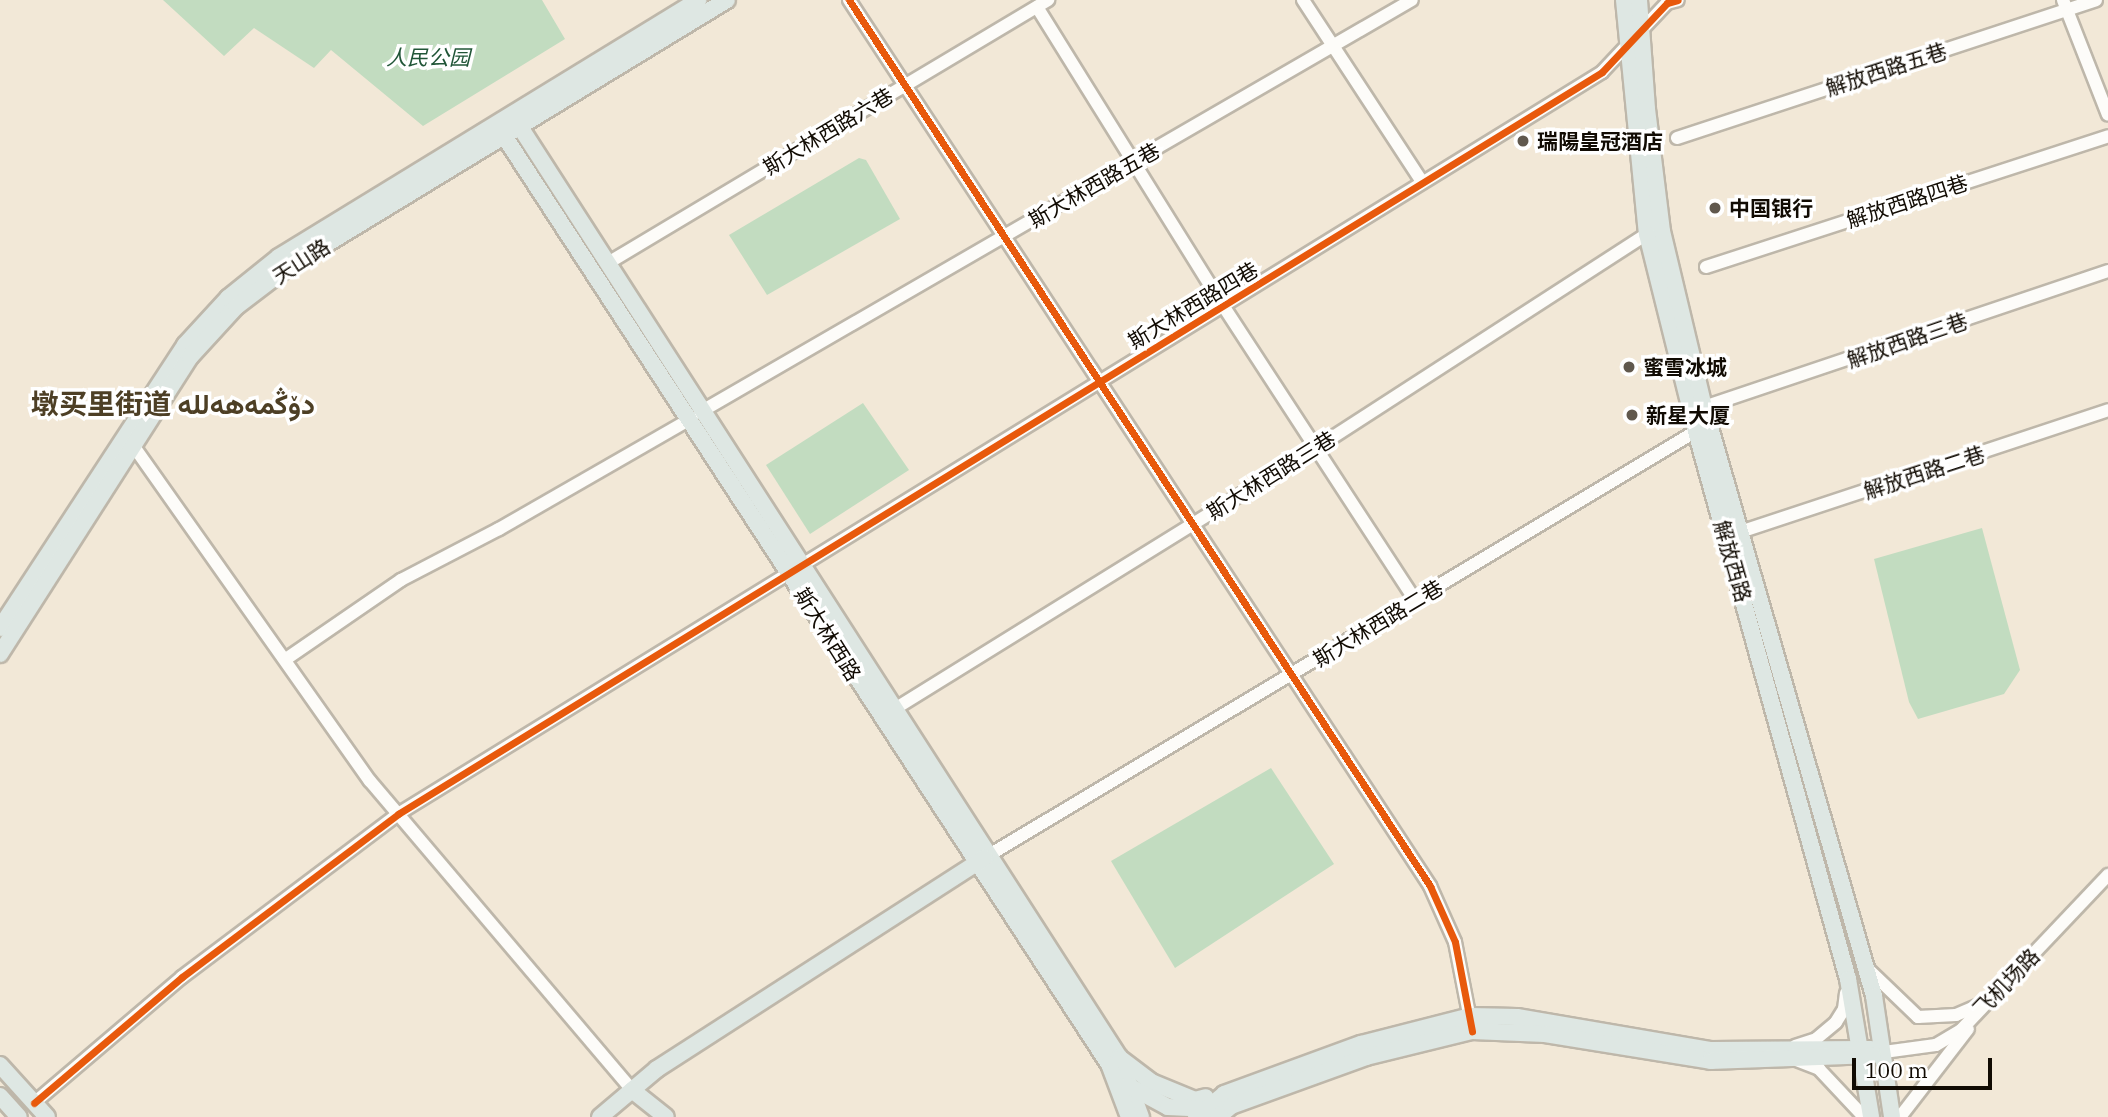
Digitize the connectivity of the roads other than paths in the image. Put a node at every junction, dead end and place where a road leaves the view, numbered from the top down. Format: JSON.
{"nodes":[{"id":1,"x":698,"y":0,"type":"edge"},
{"id":2,"x":727,"y":0,"type":"edge"},
{"id":3,"x":849,"y":0,"type":"edge"},
{"id":4,"x":1303,"y":0,"type":"edge"},
{"id":5,"x":1412,"y":0,"type":"edge"},
{"id":6,"x":1624,"y":0,"type":"edge"},
{"id":7,"x":1639,"y":0,"type":"edge"},
{"id":8,"x":1678,"y":0,"type":"edge"},
{"id":9,"x":2096,"y":0,"type":"edge"},
{"id":10,"x":1042,"y":3,"type":"edge"},
{"id":11,"x":2065,"y":5,"type":"edge"},
{"id":12,"x":1642,"y":30,"type":"junction"},
{"id":13,"x":1627,"y":45,"type":"junction"},
{"id":14,"x":1332,"y":46,"type":"junction"},
{"id":15,"x":905,"y":85,"type":"junction"},
{"id":16,"x":2108,"y":115,"type":"edge"},
{"id":17,"x":516,"y":121,"type":"junction"},
{"id":18,"x":500,"y":130,"type":"junction"},
{"id":19,"x":2108,"y":136,"type":"edge"},
{"id":20,"x":1677,"y":138,"type":"dead end"},
{"id":21,"x":1135,"y":161,"type":"junction"},
{"id":22,"x":1422,"y":182,"type":"junction"},
{"id":23,"x":1647,"y":234,"type":"junction"},
{"id":24,"x":1004,"y":237,"type":"junction"},
{"id":25,"x":608,"y":262,"type":"junction"},
{"id":26,"x":1706,"y":267,"type":"dead end"},
{"id":27,"x":2108,"y":271,"type":"edge"},
{"id":28,"x":1224,"y":307,"type":"junction"},
{"id":29,"x":1099,"y":382,"type":"junction"},
{"id":30,"x":1704,"y":407,"type":"junction"},
{"id":31,"x":2108,"y":410,"type":"edge"},
{"id":32,"x":697,"y":414,"type":"junction"},
{"id":33,"x":1696,"y":431,"type":"junction"},
{"id":34,"x":129,"y":441,"type":"junction"},
{"id":35,"x":1315,"y":448,"type":"junction"},
{"id":36,"x":1190,"y":525,"type":"junction"},
{"id":37,"x":1740,"y":532,"type":"junction"},
{"id":38,"x":795,"y":567,"type":"junction"},
{"id":39,"x":1416,"y":601,"type":"junction"},
{"id":40,"x":0,"y":628,"type":"edge"},
{"id":41,"x":0,"y":654,"type":"edge"},
{"id":42,"x":286,"y":659,"type":"junction"},
{"id":43,"x":1291,"y":675,"type":"junction"},
{"id":44,"x":893,"y":710,"type":"junction"},
{"id":45,"x":398,"y":814,"type":"junction"},
{"id":46,"x":982,"y":860,"type":"junction"},
{"id":47,"x":2108,"y":875,"type":"edge"},
{"id":48,"x":1861,"y":959,"type":"junction"},
{"id":49,"x":1848,"y":979,"type":"junction"},
{"id":50,"x":1986,"y":1002,"type":"junction"},
{"id":51,"x":1471,"y":1023,"type":"junction"},
{"id":52,"x":1862,"y":1051,"type":"junction"},
{"id":53,"x":1884,"y":1052,"type":"junction"},
{"id":54,"x":1789,"y":1053,"type":"junction"},
{"id":55,"x":0,"y":1065,"type":"edge"},
{"id":56,"x":1116,"y":1065,"type":"junction"},
{"id":57,"x":1133,"y":1089,"type":"junction"},
{"id":58,"x":632,"y":1090,"type":"junction"},
{"id":59,"x":0,"y":1096,"type":"edge"},
{"id":60,"x":34,"y":1103,"type":"junction"},
{"id":61,"x":1215,"y":1109,"type":"edge"},
{"id":62,"x":19,"y":1117,"type":"edge"},
{"id":63,"x":47,"y":1117,"type":"edge"},
{"id":64,"x":600,"y":1117,"type":"edge"},
{"id":65,"x":649,"y":1117,"type":"edge"},
{"id":66,"x":666,"y":1117,"type":"edge"},
{"id":67,"x":1129,"y":1117,"type":"edge"},
{"id":68,"x":1141,"y":1117,"type":"edge"},
{"id":69,"x":1864,"y":1117,"type":"edge"},
{"id":70,"x":1871,"y":1117,"type":"edge"},
{"id":71,"x":1892,"y":1117,"type":"edge"},
{"id":72,"x":1900,"y":1117,"type":"edge"}],
"edges":[{"from":1,"to":17,"type":"main road","name":"天山路"},
{"from":2,"to":17,"type":"main road","name":"天山路"},
{"from":3,"to":15,"type":"street"},
{"from":4,"to":14,"type":"street"},
{"from":5,"to":14,"type":"street","name":"斯大林西路五巷"},
{"from":6,"to":13,"type":"main road","name":"解放西路"},
{"from":7,"to":12,"type":"main road","name":"解放西路"},
{"from":8,"to":12,"type":"street","name":"斯大林西路四巷"},
{"from":9,"to":11,"type":"street","name":"解放西路五巷"},
{"from":10,"to":15,"type":"street","name":"斯大林西路六巷"},
{"from":10,"to":21,"type":"street"},
{"from":11,"to":16,"type":"street"},
{"from":11,"to":20,"type":"street","name":"解放西路五巷"},
{"from":12,"to":13,"type":"street","name":"斯大林西路四巷"},
{"from":12,"to":30,"type":"main road","name":"解放西路"},
{"from":13,"to":22,"type":"street","name":"斯大林西路四巷"},
{"from":13,"to":23,"type":"main road","name":"解放西路"},
{"from":14,"to":21,"type":"street","name":"斯大林西路五巷"},
{"from":14,"to":22,"type":"street"},
{"from":15,"to":24,"type":"street"},
{"from":15,"to":25,"type":"street","name":"斯大林西路六巷"},
{"from":17,"to":18,"type":"main road","name":"天山路"},
{"from":17,"to":25,"type":"main road","name":"斯大林西路"},
{"from":18,"to":32,"type":"main road","name":"斯大林西路"},
{"from":18,"to":34,"type":"main road","name":"天山路"},
{"from":19,"to":26,"type":"street","name":"解放西路四巷"},
{"from":21,"to":24,"type":"street","name":"斯大林西路五巷"},
{"from":21,"to":28,"type":"street"},
{"from":22,"to":28,"type":"street","name":"斯大林西路四巷"},
{"from":23,"to":33,"type":"main road","name":"解放西路"},
{"from":23,"to":35,"type":"street","name":"斯大林西路三巷"},
{"from":24,"to":29,"type":"street"},
{"from":24,"to":32,"type":"street","name":"斯大林西路五巷"},
{"from":25,"to":32,"type":"main road","name":"斯大林西路"},
{"from":27,"to":30,"type":"street","name":"解放西路三巷"},
{"from":28,"to":29,"type":"street","name":"斯大林西路四巷"},
{"from":28,"to":35,"type":"street"},
{"from":29,"to":36,"type":"street"},
{"from":29,"to":38,"type":"street","name":"斯大林西路四巷"},
{"from":30,"to":37,"type":"main road","name":"解放西路"},
{"from":31,"to":37,"type":"street","name":"解放西路二巷"},
{"from":32,"to":38,"type":"main road","name":"斯大林西路"},
{"from":32,"to":42,"type":"street","name":"斯大林西路五巷"},
{"from":33,"to":39,"type":"street","name":"斯大林西路二巷"},
{"from":33,"to":49,"type":"main road","name":"解放西路"},
{"from":34,"to":40,"type":"main road","name":"天山路"},
{"from":34,"to":41,"type":"main road","name":"天山路"},
{"from":34,"to":42,"type":"street"},
{"from":35,"to":36,"type":"street","name":"斯大林西路三巷"},
{"from":35,"to":39,"type":"street"},
{"from":36,"to":43,"type":"street"},
{"from":36,"to":44,"type":"street","name":"斯大林西路三巷"},
{"from":37,"to":48,"type":"main road","name":"解放西路"},
{"from":38,"to":44,"type":"main road","name":"斯大林西路"},
{"from":38,"to":45,"type":"street","name":"斯大林西路四巷"},
{"from":38,"to":46,"type":"main road","name":"斯大林西路"},
{"from":39,"to":43,"type":"street","name":"斯大林西路二巷"},
{"from":42,"to":45,"type":"street"},
{"from":43,"to":46,"type":"street","name":"斯大林西路二巷"},
{"from":43,"to":51,"type":"street"},
{"from":44,"to":46,"type":"main road","name":"斯大林西路"},
{"from":45,"to":58,"type":"street"},
{"from":45,"to":60,"type":"street","name":"斯大林西路四巷"},
{"from":46,"to":56,"type":"main road","name":"斯大林西路"},
{"from":46,"to":58,"type":"main road"},
{"from":47,"to":50,"type":"street","name":"飞机场路"},
{"from":48,"to":50,"type":"street"},
{"from":48,"to":53,"type":"main road","name":"解放西路"},
{"from":49,"to":52,"type":"main road","name":"解放西路"},
{"from":49,"to":54,"type":"street"},
{"from":50,"to":53,"type":"street","name":"飞机场路"},
{"from":50,"to":72,"type":"street"},
{"from":51,"to":54,"type":"main road"},
{"from":51,"to":61,"type":"main road"},
{"from":52,"to":53,"type":"main road"},
{"from":52,"to":54,"type":"main road"},
{"from":52,"to":70,"type":"main road","name":"解放西路"},
{"from":53,"to":71,"type":"main road","name":"解放西路"},
{"from":54,"to":69,"type":"street"},
{"from":55,"to":60,"type":"main road"},
{"from":56,"to":57,"type":"main road"},
{"from":56,"to":61,"type":"main road"},
{"from":56,"to":67,"type":"main road"},
{"from":57,"to":61,"type":"main road"},
{"from":57,"to":68,"type":"main road"},
{"from":58,"to":64,"type":"main road"},
{"from":58,"to":65,"type":"main road"},
{"from":58,"to":66,"type":"main road"},
{"from":59,"to":62,"type":"main road"},
{"from":60,"to":63,"type":"main road"}]}
